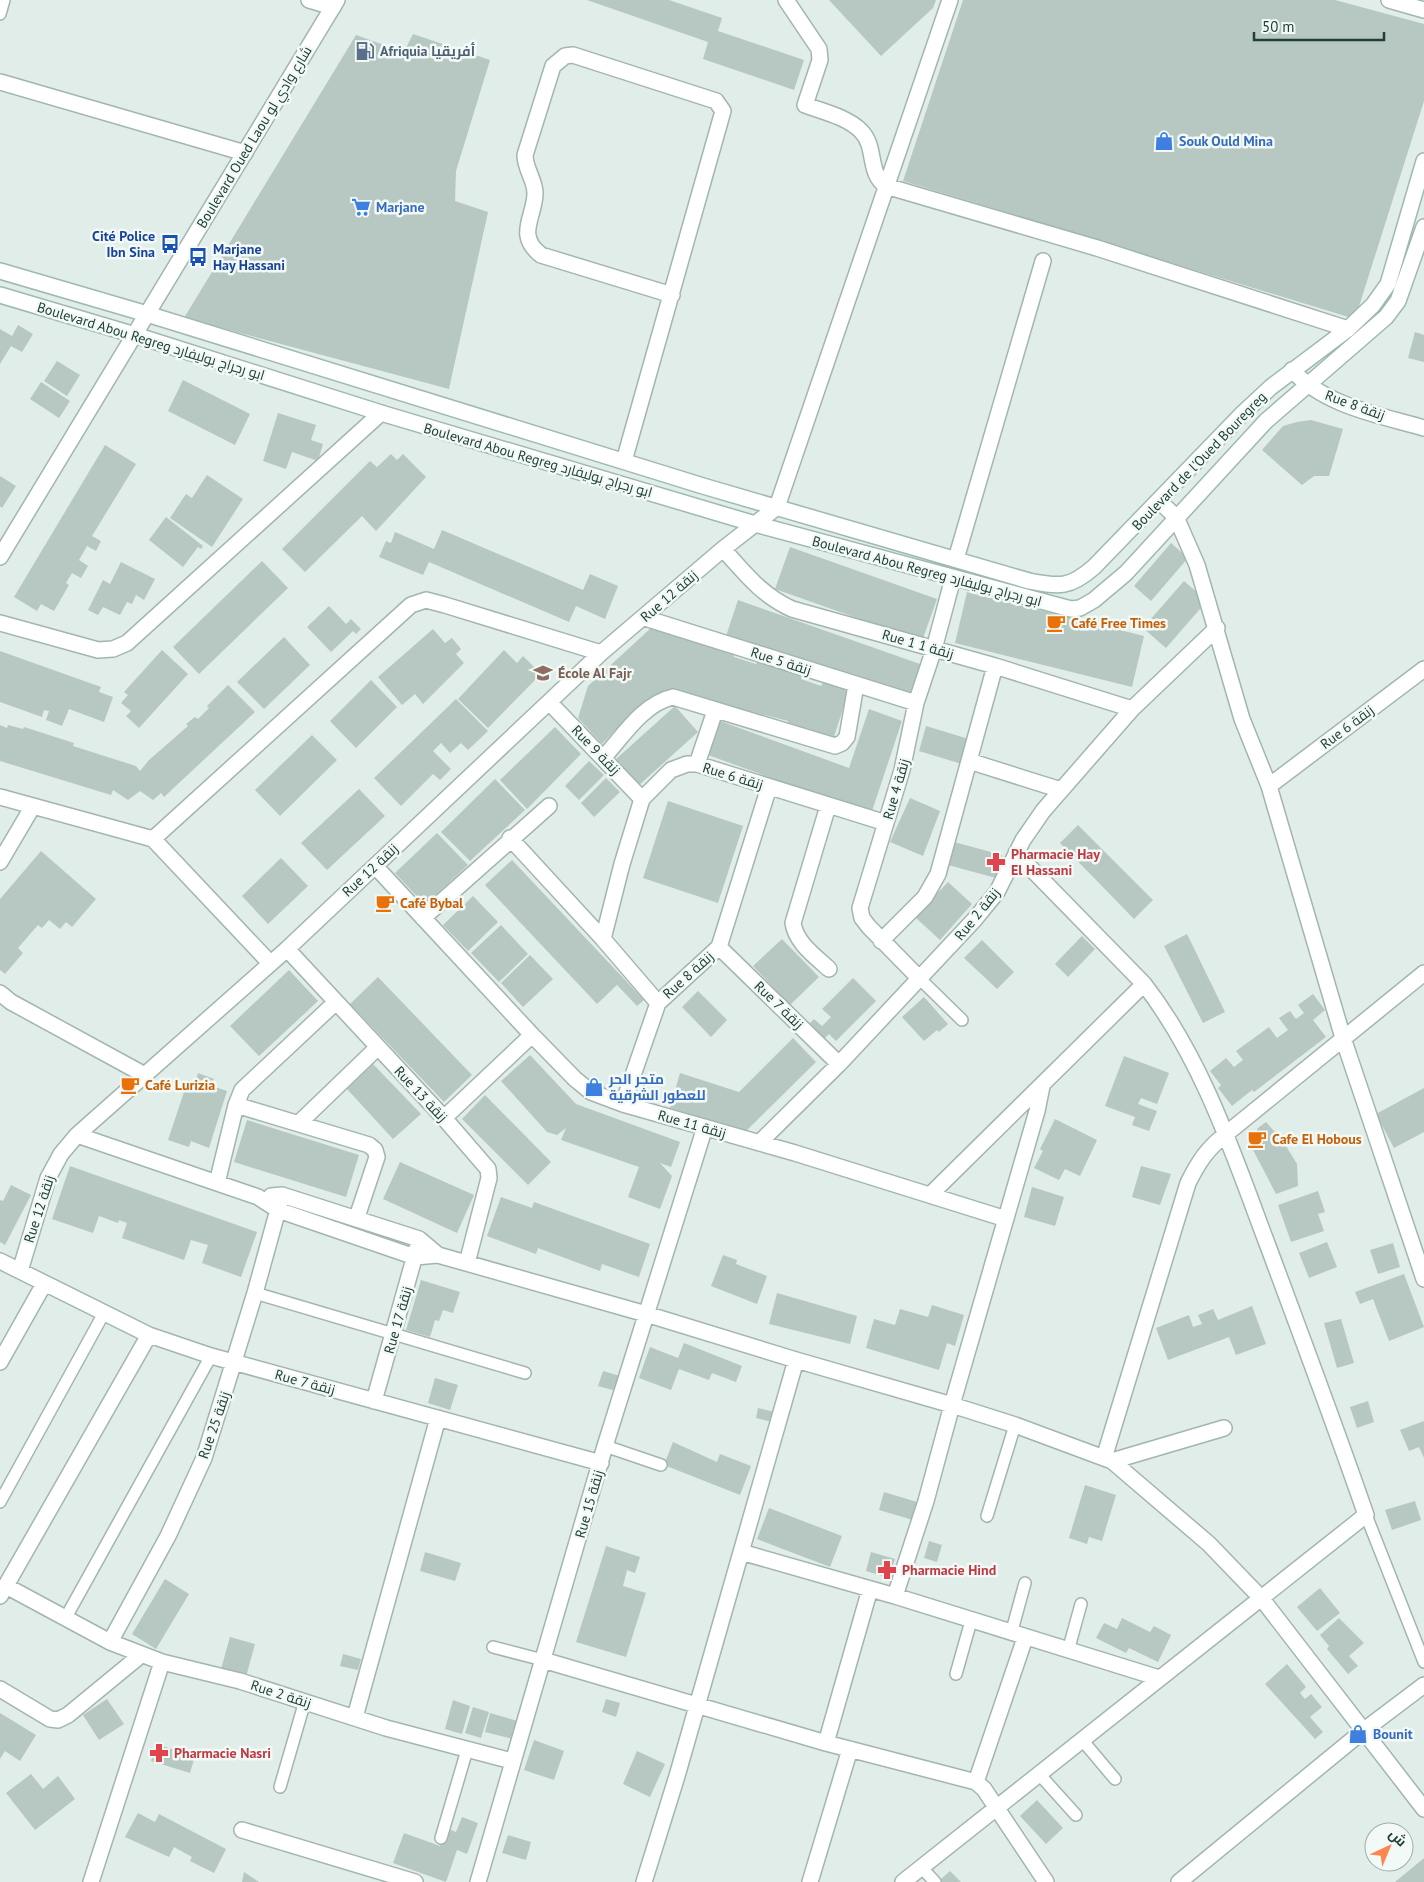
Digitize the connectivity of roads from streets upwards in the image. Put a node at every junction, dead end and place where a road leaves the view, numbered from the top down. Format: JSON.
{"nodes":[{"id":1,"x":4,"y":0,"type":"edge"},
{"id":2,"x":309,"y":0,"type":"edge"},
{"id":3,"x":786,"y":0,"type":"edge"},
{"id":4,"x":950,"y":0,"type":"edge"},
{"id":5,"x":1389,"y":0,"type":"edge"},
{"id":6,"x":335,"y":4,"type":"edge"},
{"id":7,"x":1424,"y":10,"type":"edge"},
{"id":8,"x":0,"y":14,"type":"edge"},
{"id":9,"x":0,"y":82,"type":"edge"},
{"id":10,"x":245,"y":152,"type":"junction"},
{"id":11,"x":1424,"y":161,"type":"edge"},
{"id":12,"x":886,"y":186,"type":"junction"},
{"id":13,"x":1424,"y":227,"type":"edge"},
{"id":14,"x":1043,"y":261,"type":"dead end"},
{"id":15,"x":0,"y":271,"type":"edge"},
{"id":16,"x":0,"y":295,"type":"edge"},
{"id":17,"x":672,"y":295,"type":"junction"},
{"id":18,"x":147,"y":314,"type":"junction"},
{"id":19,"x":1348,"y":329,"type":"junction"},
{"id":20,"x":135,"y":335,"type":"junction"},
{"id":21,"x":1292,"y":370,"type":"junction"},
{"id":22,"x":1306,"y":385,"type":"junction"},
{"id":23,"x":430,"y":402,"type":"junction"},
{"id":24,"x":381,"y":413,"type":"junction"},
{"id":25,"x":419,"y":424,"type":"junction"},
{"id":26,"x":1424,"y":428,"type":"edge"},
{"id":27,"x":624,"y":462,"type":"junction"},
{"id":28,"x":1159,"y":501,"type":"junction"},
{"id":29,"x":777,"y":507,"type":"junction"},
{"id":30,"x":1176,"y":518,"type":"junction"},
{"id":31,"x":755,"y":524,"type":"junction"},
{"id":32,"x":723,"y":549,"type":"junction"},
{"id":33,"x":0,"y":557,"type":"edge"},
{"id":34,"x":956,"y":559,"type":"junction"},
{"id":35,"x":953,"y":578,"type":"junction"},
{"id":36,"x":1072,"y":584,"type":"joint"},
{"id":37,"x":1080,"y":608,"type":"joint"},
{"id":38,"x":645,"y":618,"type":"junction"},
{"id":39,"x":0,"y":623,"type":"edge"},
{"id":40,"x":1217,"y":628,"type":"junction"},
{"id":41,"x":934,"y":649,"type":"junction"},
{"id":42,"x":601,"y":653,"type":"junction"},
{"id":43,"x":995,"y":666,"type":"junction"},
{"id":44,"x":1424,"y":669,"type":"edge"},
{"id":45,"x":856,"y":685,"type":"junction"},
{"id":46,"x":549,"y":702,"type":"junction"},
{"id":47,"x":916,"y":703,"type":"junction"},
{"id":48,"x":1132,"y":709,"type":"junction"},
{"id":49,"x":715,"y":711,"type":"junction"},
{"id":50,"x":604,"y":757,"type":"junction"},
{"id":51,"x":969,"y":760,"type":"junction"},
{"id":52,"x":697,"y":764,"type":"junction"},
{"id":53,"x":1269,"y":786,"type":"junction"},
{"id":54,"x":769,"y":787,"type":"junction"},
{"id":55,"x":1061,"y":790,"type":"junction"},
{"id":56,"x":0,"y":797,"type":"edge"},
{"id":57,"x":642,"y":799,"type":"junction"},
{"id":58,"x":33,"y":806,"type":"junction"},
{"id":59,"x":549,"y":806,"type":"dead end"},
{"id":60,"x":828,"y":806,"type":"junction"},
{"id":61,"x":886,"y":823,"type":"junction"},
{"id":62,"x":510,"y":838,"type":"junction"},
{"id":63,"x":153,"y":839,"type":"junction"},
{"id":64,"x":1016,"y":853,"type":"junction"},
{"id":65,"x":0,"y":862,"type":"edge"},
{"id":66,"x":375,"y":866,"type":"junction"},
{"id":67,"x":424,"y":918,"type":"junction"},
{"id":68,"x":603,"y":939,"type":"junction"},
{"id":69,"x":881,"y":941,"type":"junction"},
{"id":70,"x":719,"y":947,"type":"junction"},
{"id":71,"x":287,"y":949,"type":"junction"},
{"id":72,"x":270,"y":963,"type":"junction"},
{"id":73,"x":829,"y":969,"type":"dead end"},
{"id":74,"x":1424,"y":973,"type":"edge"},
{"id":75,"x":920,"y":979,"type":"junction"},
{"id":76,"x":1144,"y":984,"type":"junction"},
{"id":77,"x":4,"y":999,"type":"edge"},
{"id":78,"x":336,"y":1002,"type":"junction"},
{"id":79,"x":658,"y":1003,"type":"junction"},
{"id":80,"x":962,"y":1020,"type":"dead end"},
{"id":81,"x":532,"y":1035,"type":"junction"},
{"id":82,"x":1343,"y":1038,"type":"junction"},
{"id":83,"x":378,"y":1047,"type":"junction"},
{"id":84,"x":839,"y":1064,"type":"junction"},
{"id":85,"x":143,"y":1074,"type":"junction"},
{"id":86,"x":1042,"y":1086,"type":"junction"},
{"id":87,"x":236,"y":1104,"type":"junction"},
{"id":88,"x":623,"y":1104,"type":"junction"},
{"id":89,"x":444,"y":1118,"type":"junction"},
{"id":90,"x":298,"y":1122,"type":"junction"},
{"id":91,"x":705,"y":1128,"type":"junction"},
{"id":92,"x":76,"y":1134,"type":"junction"},
{"id":93,"x":1226,"y":1134,"type":"junction"},
{"id":94,"x":759,"y":1142,"type":"junction"},
{"id":95,"x":217,"y":1183,"type":"junction"},
{"id":96,"x":931,"y":1194,"type":"junction"},
{"id":97,"x":282,"y":1195,"type":"junction"},
{"id":98,"x":258,"y":1197,"type":"junction"},
{"id":99,"x":278,"y":1210,"type":"junction"},
{"id":100,"x":357,"y":1218,"type":"junction"},
{"id":101,"x":1006,"y":1219,"type":"junction"},
{"id":102,"x":419,"y":1239,"type":"junction"},
{"id":103,"x":438,"y":1255,"type":"junction"},
{"id":104,"x":415,"y":1257,"type":"junction"},
{"id":105,"x":0,"y":1261,"type":"edge"},
{"id":106,"x":467,"y":1263,"type":"junction"},
{"id":107,"x":20,"y":1271,"type":"junction"},
{"id":108,"x":1424,"y":1279,"type":"edge"},
{"id":109,"x":44,"y":1284,"type":"junction"},
{"id":110,"x":256,"y":1293,"type":"junction"},
{"id":111,"x":104,"y":1313,"type":"junction"},
{"id":112,"x":646,"y":1314,"type":"junction"},
{"id":113,"x":395,"y":1333,"type":"junction"},
{"id":114,"x":149,"y":1335,"type":"junction"},
{"id":115,"x":211,"y":1356,"type":"junction"},
{"id":116,"x":796,"y":1360,"type":"junction"},
{"id":117,"x":0,"y":1362,"type":"edge"},
{"id":118,"x":235,"y":1363,"type":"junction"},
{"id":119,"x":525,"y":1373,"type":"dead end"},
{"id":120,"x":374,"y":1400,"type":"junction"},
{"id":121,"x":952,"y":1405,"type":"junction"},
{"id":122,"x":438,"y":1418,"type":"junction"},
{"id":123,"x":1016,"y":1425,"type":"junction"},
{"id":124,"x":1224,"y":1428,"type":"dead end"},
{"id":125,"x":605,"y":1446,"type":"junction"},
{"id":126,"x":1108,"y":1460,"type":"junction"},
{"id":127,"x":601,"y":1463,"type":"junction"},
{"id":128,"x":661,"y":1465,"type":"dead end"},
{"id":129,"x":0,"y":1502,"type":"edge"},
{"id":130,"x":1366,"y":1515,"type":"junction"},
{"id":131,"x":986,"y":1516,"type":"dead end"},
{"id":132,"x":741,"y":1552,"type":"junction"},
{"id":133,"x":1025,"y":1584,"type":"dead end"},
{"id":134,"x":870,"y":1588,"type":"junction"},
{"id":135,"x":3,"y":1591,"type":"edge"},
{"id":136,"x":895,"y":1596,"type":"junction"},
{"id":137,"x":1262,"y":1599,"type":"junction"},
{"id":138,"x":1081,"y":1604,"type":"dead end"},
{"id":139,"x":65,"y":1619,"type":"junction"},
{"id":140,"x":971,"y":1621,"type":"junction"},
{"id":141,"x":1018,"y":1636,"type":"junction"},
{"id":142,"x":110,"y":1642,"type":"junction"},
{"id":143,"x":493,"y":1647,"type":"dead end"},
{"id":144,"x":1068,"y":1651,"type":"junction"},
{"id":145,"x":141,"y":1655,"type":"junction"},
{"id":146,"x":543,"y":1660,"type":"junction"},
{"id":147,"x":162,"y":1662,"type":"junction"},
{"id":148,"x":1424,"y":1662,"type":"edge"},
{"id":149,"x":956,"y":1674,"type":"dead end"},
{"id":150,"x":1158,"y":1678,"type":"junction"},
{"id":151,"x":1424,"y":1685,"type":"edge"},
{"id":152,"x":0,"y":1689,"type":"edge"},
{"id":153,"x":305,"y":1702,"type":"junction"},
{"id":154,"x":697,"y":1705,"type":"junction"},
{"id":155,"x":354,"y":1718,"type":"junction"},
{"id":156,"x":1364,"y":1731,"type":"junction"},
{"id":157,"x":1083,"y":1741,"type":"junction"},
{"id":158,"x":826,"y":1743,"type":"junction"},
{"id":159,"x":850,"y":1749,"type":"junction"},
{"id":160,"x":466,"y":1750,"type":"junction"},
{"id":161,"x":512,"y":1761,"type":"junction"},
{"id":162,"x":1040,"y":1775,"type":"junction"},
{"id":163,"x":1115,"y":1780,"type":"dead end"},
{"id":164,"x":976,"y":1782,"type":"junction"},
{"id":165,"x":280,"y":1787,"type":"dead end"},
{"id":166,"x":997,"y":1808,"type":"junction"},
{"id":167,"x":1424,"y":1809,"type":"edge"},
{"id":168,"x":1076,"y":1815,"type":"dead end"},
{"id":169,"x":242,"y":1830,"type":"dead end"},
{"id":170,"x":441,"y":1838,"type":"dead end"},
{"id":171,"x":921,"y":1866,"type":"junction"},
{"id":172,"x":91,"y":1882,"type":"edge"},
{"id":173,"x":415,"y":1882,"type":"edge"},
{"id":174,"x":478,"y":1882,"type":"edge"},
{"id":175,"x":644,"y":1882,"type":"edge"},
{"id":176,"x":810,"y":1882,"type":"edge"},
{"id":177,"x":903,"y":1882,"type":"edge"},
{"id":178,"x":935,"y":1882,"type":"edge"},
{"id":179,"x":1046,"y":1882,"type":"edge"},
{"id":180,"x":1179,"y":1882,"type":"edge"}],
"edges":[{"from":1,"to":8,"type":"street"},
{"from":2,"to":6,"type":"street"},
{"from":3,"to":12,"type":"street"},
{"from":4,"to":12,"type":"street"},
{"from":5,"to":7,"type":"street"},
{"from":6,"to":10,"type":"street","name":"Boulevard Oued Laou شارع وادي لو"},
{"from":9,"to":10,"type":"street"},
{"from":10,"to":18,"type":"street","name":"Boulevard Oued Laou شارع وادي لو"},
{"from":11,"to":19,"type":"street","name":"Boulevard de l'Oued Bouregreg"},
{"from":12,"to":19,"type":"street"},
{"from":12,"to":29,"type":"street"},
{"from":13,"to":22,"type":"street","name":"Boulevard de l'Oued Bouregreg"},
{"from":14,"to":34,"type":"street"},
{"from":15,"to":18,"type":"street","name":"Boulevard Abou Regreg ابو رجراج بوليفارد"},
{"from":16,"to":20,"type":"street","name":"Boulevard Abou Regreg ابو رجراج بوليفارد"},
{"from":17,"to":17,"type":"street"},
{"from":17,"to":27,"type":"street"},
{"from":18,"to":20,"type":"street","name":"Boulevard Oued Laou شارع وادي لو"},
{"from":18,"to":23,"type":"street","name":"Boulevard Abou Regreg ابو رجراج بوليفارد"},
{"from":19,"to":21,"type":"street","name":"Boulevard de l'Oued Bouregreg"},
{"from":20,"to":24,"type":"street","name":"Boulevard Abou Regreg ابو رجراج بوليفارد"},
{"from":20,"to":33,"type":"street","name":"Boulevard Oued Laou شارع وادي لو"},
{"from":21,"to":22,"type":"street","name":"Rue 8 زنقة"},
{"from":21,"to":28,"type":"street","name":"Boulevard de l'Oued Bouregreg"},
{"from":22,"to":26,"type":"street","name":"Rue 8 زنقة"},
{"from":22,"to":30,"type":"street","name":"Boulevard de l'Oued Bouregreg"},
{"from":23,"to":25,"type":"street"},
{"from":23,"to":27,"type":"street","name":"Boulevard Abou Regreg ابو رجراج بوليفارد"},
{"from":24,"to":25,"type":"street","name":"Boulevard Abou Regreg ابو رجراج بوليفارد"},
{"from":24,"to":39,"type":"street"},
{"from":25,"to":31,"type":"street","name":"Boulevard Abou Regreg ابو رجراج بوليفارد"},
{"from":27,"to":29,"type":"street","name":"Boulevard Abou Regreg ابو رجراج بوليفارد"},
{"from":28,"to":30,"type":"street"},
{"from":28,"to":36,"type":"street","name":"Boulevard de l'Oued Bouregreg"},
{"from":29,"to":31,"type":"street","name":"Rue 12 زنقة"},
{"from":29,"to":34,"type":"street","name":"Boulevard Abou Regreg ابو رجراج بوليفارد"},
{"from":30,"to":37,"type":"street","name":"Boulevard de l'Oued Bouregreg"},
{"from":30,"to":40,"type":"street"},
{"from":31,"to":32,"type":"street","name":"Rue 12 زنقة"},
{"from":31,"to":35,"type":"street","name":"Boulevard Abou Regreg ابو رجراج بوليفارد"},
{"from":32,"to":38,"type":"street","name":"Rue 12 زنقة"},
{"from":32,"to":41,"type":"street","name":"Rue 1 زنقة 1"},
{"from":34,"to":36,"type":"street","name":"Boulevard Abou Regreg ابو رجراج بوليفارد"},
{"from":35,"to":37,"type":"street","name":"Boulevard Abou Regreg ابو رجراج بوليفارد"},
{"from":35,"to":41,"type":"street","name":"Rue 4 زنقة"},
{"from":38,"to":42,"type":"street","name":"Rue 12 زنقة"},
{"from":38,"to":45,"type":"street","name":"Rue 5 زنقة"},
{"from":40,"to":48,"type":"street","name":"Rue 2 زنقة"},
{"from":40,"to":53,"type":"street"},
{"from":41,"to":43,"type":"street","name":"Rue 1 زنقة 1"},
{"from":41,"to":47,"type":"street","name":"Rue 4 زنقة"},
{"from":42,"to":46,"type":"street","name":"Rue 12 زنقة"},
{"from":42,"to":63,"type":"street"},
{"from":43,"to":48,"type":"street","name":"Rue 1 زنقة 1"},
{"from":43,"to":51,"type":"street"},
{"from":44,"to":53,"type":"street","name":"Rue 6 زنقة"},
{"from":45,"to":47,"type":"street","name":"Rue 5 زنقة"},
{"from":45,"to":49,"type":"street"},
{"from":46,"to":50,"type":"street","name":"Rue 9 زنقة"},
{"from":46,"to":66,"type":"street","name":"Rue 12 زنقة"},
{"from":47,"to":61,"type":"street","name":"Rue 4 زنقة"},
{"from":48,"to":55,"type":"street","name":"Rue 2 زنقة"},
{"from":49,"to":50,"type":"street"},
{"from":49,"to":52,"type":"street"},
{"from":50,"to":57,"type":"street","name":"Rue 9 زنقة"},
{"from":51,"to":55,"type":"street"},
{"from":51,"to":69,"type":"street"},
{"from":52,"to":54,"type":"street","name":"Rue 6 زنقة"},
{"from":52,"to":57,"type":"street","name":"Rue 6 زنقة"},
{"from":53,"to":82,"type":"street"},
{"from":54,"to":60,"type":"street","name":"Rue 6 زنقة"},
{"from":54,"to":70,"type":"street","name":"Rue 8 زنقة"},
{"from":55,"to":64,"type":"street","name":"Rue 2 زنقة"},
{"from":56,"to":58,"type":"street"},
{"from":57,"to":68,"type":"street","name":"Rue 6 زنقة"},
{"from":58,"to":63,"type":"street"},
{"from":58,"to":65,"type":"street"},
{"from":59,"to":62,"type":"street"},
{"from":60,"to":61,"type":"street","name":"Rue 6 زنقة"},
{"from":60,"to":73,"type":"street"},
{"from":61,"to":69,"type":"street","name":"Rue 4 زنقة"},
{"from":62,"to":67,"type":"street"},
{"from":62,"to":68,"type":"street"},
{"from":63,"to":72,"type":"street"},
{"from":64,"to":75,"type":"street","name":"Rue 2 زنقة"},
{"from":64,"to":76,"type":"street"},
{"from":66,"to":67,"type":"street","name":"Rue 11 زنقة"},
{"from":66,"to":71,"type":"street","name":"Rue 12 زنقة"},
{"from":67,"to":81,"type":"street","name":"Rue 11 زنقة"},
{"from":68,"to":79,"type":"street"},
{"from":69,"to":75,"type":"street","name":"Rue 4 زنقة"},
{"from":70,"to":79,"type":"street","name":"Rue 8 زنقة"},
{"from":70,"to":84,"type":"street","name":"Rue 7 زنقة"},
{"from":71,"to":72,"type":"street","name":"Rue 12 زنقة"},
{"from":71,"to":78,"type":"street","name":"Rue 13 زنقة"},
{"from":72,"to":85,"type":"street","name":"Rue 12 زنقة"},
{"from":74,"to":82,"type":"street"},
{"from":75,"to":80,"type":"street"},
{"from":75,"to":84,"type":"street","name":"Rue 2 زنقة"},
{"from":76,"to":86,"type":"street"},
{"from":76,"to":93,"type":"street"},
{"from":77,"to":85,"type":"street"},
{"from":78,"to":83,"type":"street","name":"Rue 13 زنقة"},
{"from":78,"to":87,"type":"street"},
{"from":79,"to":88,"type":"street","name":"Rue 8 زنقة"},
{"from":81,"to":88,"type":"street","name":"Rue 11 زنقة"},
{"from":81,"to":89,"type":"street"},
{"from":82,"to":93,"type":"street"},
{"from":82,"to":108,"type":"street"},
{"from":83,"to":89,"type":"street","name":"Rue 13 زنقة"},
{"from":83,"to":90,"type":"street"},
{"from":84,"to":94,"type":"street","name":"Rue 2 زنقة"},
{"from":85,"to":92,"type":"street","name":"Rue 12 زنقة"},
{"from":86,"to":96,"type":"street"},
{"from":86,"to":101,"type":"street"},
{"from":87,"to":90,"type":"street"},
{"from":87,"to":95,"type":"street"},
{"from":88,"to":91,"type":"street","name":"Rue 11 زنقة"},
{"from":89,"to":106,"type":"street","name":"Rue 13 زنقة"},
{"from":90,"to":100,"type":"street"},
{"from":91,"to":94,"type":"street","name":"Rue 11 زنقة"},
{"from":91,"to":112,"type":"street","name":"Rue 15 زنقة"},
{"from":92,"to":95,"type":"street"},
{"from":92,"to":107,"type":"street","name":"Rue 12 زنقة"},
{"from":93,"to":126,"type":"street"},
{"from":93,"to":130,"type":"street"},
{"from":94,"to":96,"type":"street","name":"Rue 11 زنقة"},
{"from":95,"to":98,"type":"street"},
{"from":96,"to":101,"type":"street","name":"Rue 11 زنقة"},
{"from":97,"to":98,"type":"street"},
{"from":97,"to":99,"type":"street","name":"Rue 25 زنقة"},
{"from":97,"to":100,"type":"street"},
{"from":98,"to":99,"type":"street"},
{"from":99,"to":104,"type":"street"},
{"from":99,"to":110,"type":"street","name":"Rue 25 زنقة"},
{"from":100,"to":102,"type":"street"},
{"from":101,"to":121,"type":"street"},
{"from":102,"to":103,"type":"street"},
{"from":102,"to":104,"type":"street","name":"Rue 17 زنقة"},
{"from":103,"to":104,"type":"street"},
{"from":103,"to":106,"type":"street"},
{"from":104,"to":113,"type":"street","name":"Rue 17 زنقة"},
{"from":105,"to":107,"type":"street","name":"Rue 7 زنقة"},
{"from":106,"to":112,"type":"street"},
{"from":107,"to":109,"type":"street","name":"Rue 7 زنقة"},
{"from":109,"to":111,"type":"street","name":"Rue 7 زنقة"},
{"from":109,"to":117,"type":"street"},
{"from":110,"to":113,"type":"street"},
{"from":110,"to":118,"type":"street","name":"Rue 25 زنقة"},
{"from":111,"to":114,"type":"street","name":"Rue 7 زنقة"},
{"from":111,"to":129,"type":"street"},
{"from":112,"to":116,"type":"street"},
{"from":112,"to":125,"type":"street","name":"Rue 15 زنقة"},
{"from":113,"to":119,"type":"street"},
{"from":113,"to":120,"type":"street","name":"Rue 17 زنقة"},
{"from":114,"to":115,"type":"street","name":"Rue 7 زنقة"},
{"from":114,"to":135,"type":"street"},
{"from":115,"to":118,"type":"street","name":"Rue 7 زنقة"},
{"from":115,"to":139,"type":"street"},
{"from":116,"to":121,"type":"street"},
{"from":116,"to":132,"type":"street"},
{"from":118,"to":120,"type":"street","name":"Rue 7 زنقة"},
{"from":118,"to":142,"type":"street","name":"Rue 25 زنقة"},
{"from":120,"to":122,"type":"street","name":"Rue 7 زنقة"},
{"from":121,"to":123,"type":"street"},
{"from":121,"to":136,"type":"street"},
{"from":122,"to":127,"type":"street","name":"Rue 7 زنقة"},
{"from":122,"to":155,"type":"street"},
{"from":123,"to":126,"type":"street"},
{"from":123,"to":131,"type":"street"},
{"from":124,"to":126,"type":"street"},
{"from":125,"to":127,"type":"street","name":"Rue 15 زنقة"},
{"from":125,"to":128,"type":"street"},
{"from":126,"to":137,"type":"street"},
{"from":127,"to":146,"type":"street","name":"Rue 15 زنقة"},
{"from":130,"to":137,"type":"street"},
{"from":130,"to":148,"type":"street"},
{"from":132,"to":134,"type":"street"},
{"from":132,"to":154,"type":"street"},
{"from":133,"to":141,"type":"street"},
{"from":134,"to":136,"type":"street"},
{"from":134,"to":158,"type":"street"},
{"from":135,"to":139,"type":"street","name":"Rue 2 زنقة"},
{"from":136,"to":140,"type":"street"},
{"from":137,"to":150,"type":"street"},
{"from":137,"to":156,"type":"street"},
{"from":138,"to":144,"type":"street"},
{"from":139,"to":142,"type":"street","name":"Rue 2 زنقة"},
{"from":140,"to":141,"type":"street"},
{"from":140,"to":149,"type":"street"},
{"from":141,"to":144,"type":"street"},
{"from":141,"to":164,"type":"street"},
{"from":142,"to":145,"type":"street","name":"Rue 2 زنقة"},
{"from":143,"to":146,"type":"street"},
{"from":144,"to":150,"type":"street"},
{"from":145,"to":147,"type":"street","name":"Rue 2 زنقة"},
{"from":145,"to":152,"type":"street"},
{"from":146,"to":154,"type":"street"},
{"from":146,"to":161,"type":"street","name":"Rue 15 زنقة"},
{"from":147,"to":153,"type":"street","name":"Rue 2 زنقة"},
{"from":147,"to":172,"type":"street"},
{"from":150,"to":157,"type":"street"},
{"from":151,"to":156,"type":"street"},
{"from":153,"to":155,"type":"street","name":"Rue 2 زنقة"},
{"from":153,"to":165,"type":"street"},
{"from":154,"to":158,"type":"street"},
{"from":154,"to":175,"type":"street"},
{"from":155,"to":160,"type":"street","name":"Rue 2 زنقة"},
{"from":156,"to":167,"type":"street"},
{"from":156,"to":180,"type":"street"},
{"from":157,"to":162,"type":"street"},
{"from":157,"to":163,"type":"street"},
{"from":158,"to":159,"type":"street"},
{"from":159,"to":164,"type":"street"},
{"from":159,"to":176,"type":"street"},
{"from":160,"to":161,"type":"street","name":"Rue 2 زنقة"},
{"from":160,"to":170,"type":"street"},
{"from":161,"to":174,"type":"street","name":"Rue 15 زنقة"},
{"from":162,"to":166,"type":"street"},
{"from":162,"to":168,"type":"street"},
{"from":164,"to":166,"type":"street"},
{"from":166,"to":171,"type":"street"},
{"from":166,"to":179,"type":"street"},
{"from":169,"to":173,"type":"street"},
{"from":171,"to":177,"type":"street"},
{"from":171,"to":178,"type":"street"}]}
